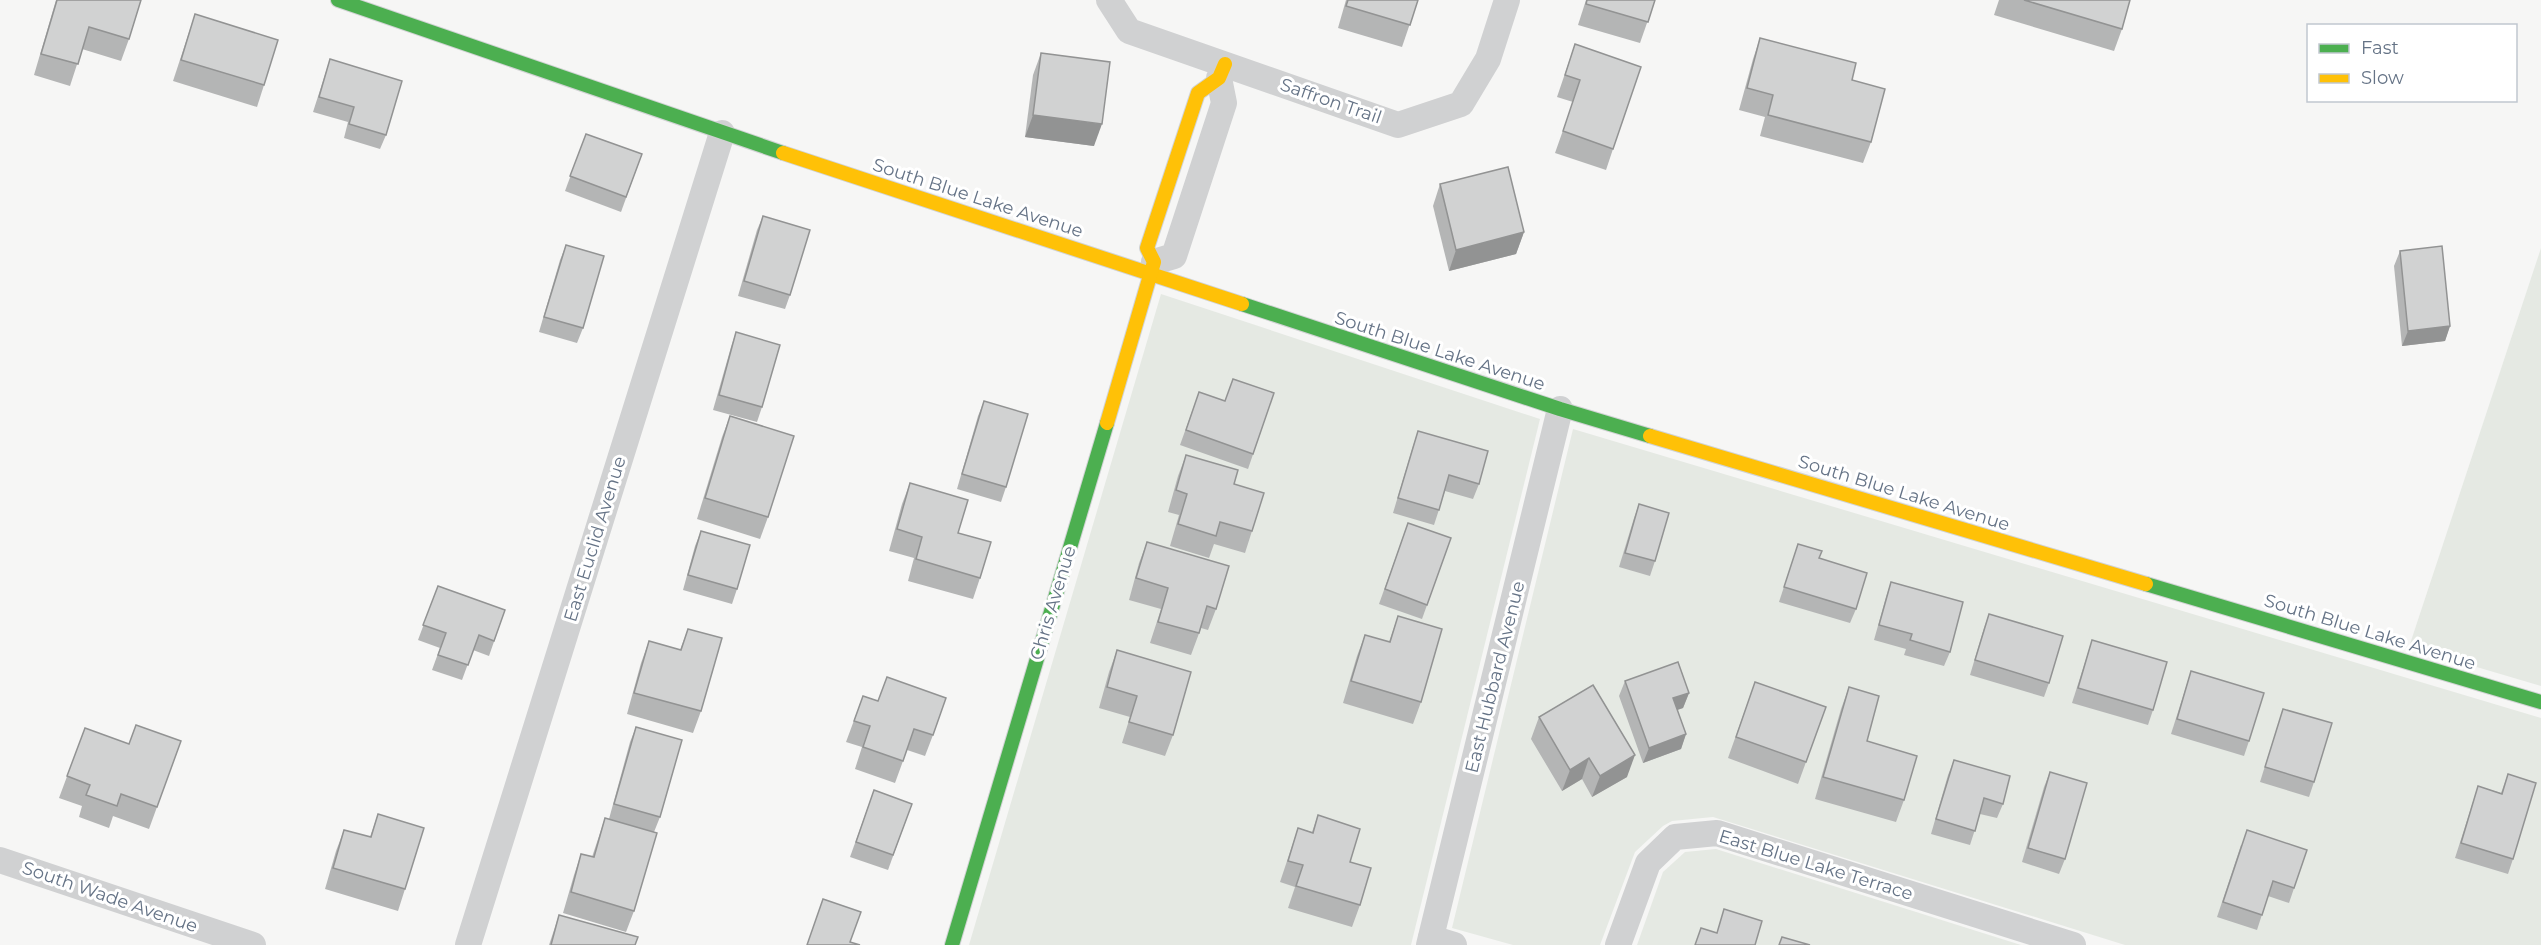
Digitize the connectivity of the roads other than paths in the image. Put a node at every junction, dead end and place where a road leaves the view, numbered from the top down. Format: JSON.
{"nodes":[{"id":1,"x":338,"y":0,"type":"edge"},
{"id":2,"x":1109,"y":0,"type":"edge"},
{"id":3,"x":1507,"y":0,"type":"edge"},
{"id":4,"x":1222,"y":71,"type":"junction"},
{"id":5,"x":722,"y":133,"type":"junction"},
{"id":6,"x":1153,"y":268,"type":"junction"},
{"id":7,"x":1560,"y":409,"type":"junction"},
{"id":8,"x":2541,"y":702,"type":"edge"},
{"id":9,"x":0,"y":860,"type":"edge"},
{"id":10,"x":1438,"y":943,"type":"edge"},
{"id":11,"x":253,"y":945,"type":"edge"},
{"id":12,"x":468,"y":945,"type":"edge"},
{"id":13,"x":952,"y":945,"type":"edge"},
{"id":14,"x":1618,"y":945,"type":"edge"},
{"id":15,"x":2073,"y":945,"type":"edge"}],
"edges":[{"from":1,"to":5,"type":"main road","name":"South Blue Lake Avenue"},
{"from":2,"to":4,"type":"street","name":"Saffron Trail"},
{"from":3,"to":4,"type":"street","name":"Saffron Trail"},
{"from":4,"to":6,"type":"street"},
{"from":5,"to":6,"type":"main road","name":"South Blue Lake Avenue"},
{"from":5,"to":12,"type":"street","name":"East Euclid Avenue"},
{"from":6,"to":7,"type":"main road","name":"South Blue Lake Avenue"},
{"from":6,"to":13,"type":"main road","name":"Chris Avenue"},
{"from":7,"to":8,"type":"main road","name":"South Blue Lake Avenue"},
{"from":7,"to":10,"type":"street","name":"East Hubbard Avenue"},
{"from":9,"to":11,"type":"street","name":"South Wade Avenue"},
{"from":14,"to":15,"type":"street","name":"East Blue Lake Terrace"}]}
